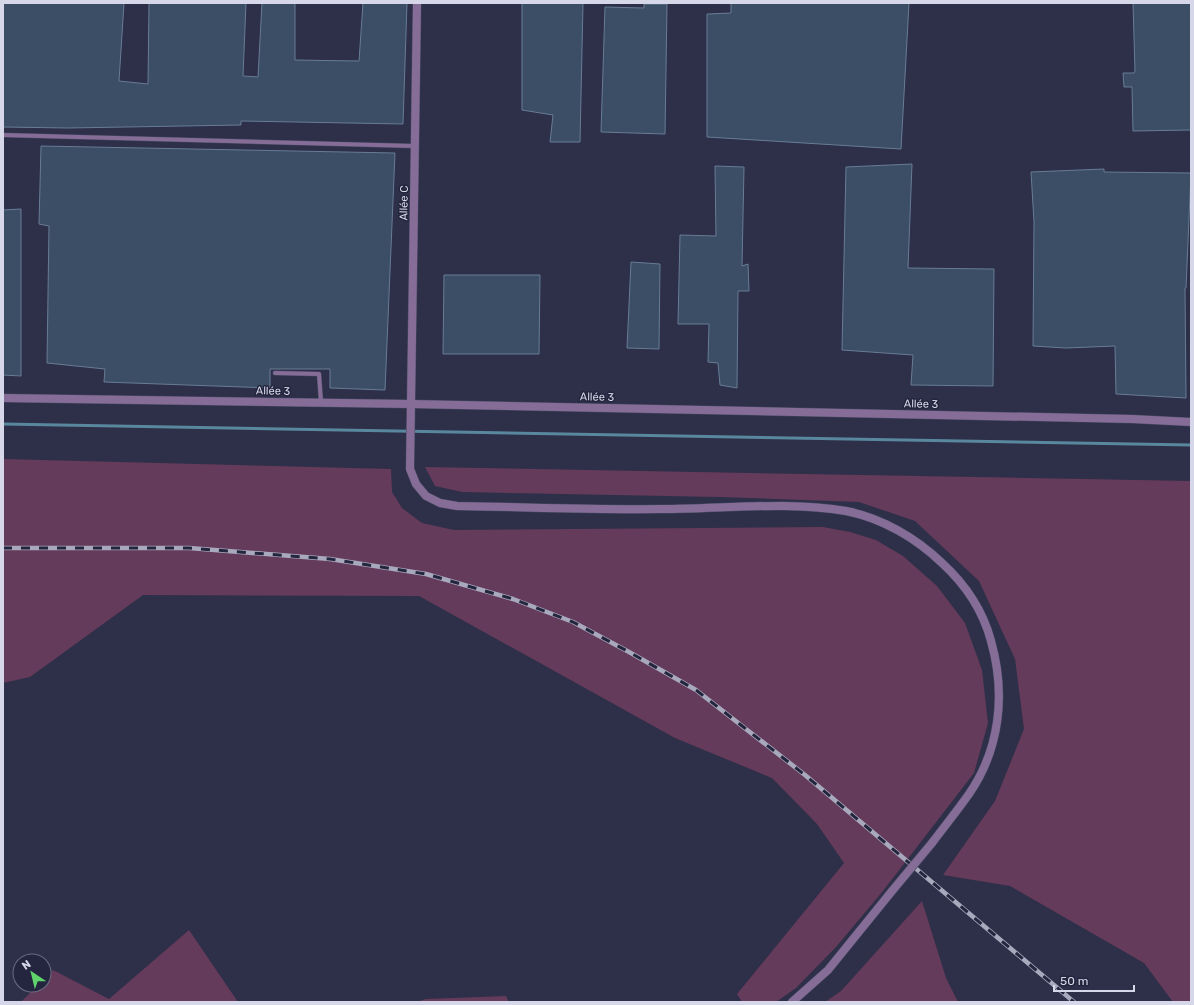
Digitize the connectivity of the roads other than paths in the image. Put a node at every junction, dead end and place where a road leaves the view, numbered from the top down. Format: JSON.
{"nodes":[{"id":1,"x":417,"y":3,"type":"edge"},
{"id":2,"x":3,"y":135,"type":"edge"},
{"id":3,"x":416,"y":146,"type":"junction"},
{"id":4,"x":275,"y":373,"type":"dead end"},
{"id":5,"x":3,"y":398,"type":"edge"},
{"id":6,"x":321,"y":403,"type":"junction"},
{"id":7,"x":410,"y":408,"type":"junction"},
{"id":8,"x":1191,"y":422,"type":"edge"},
{"id":9,"x":792,"y":1002,"type":"edge"}],
"edges":[{"from":1,"to":3,"type":"street","name":"Allée C"},
{"from":2,"to":3,"type":"lane"},
{"from":3,"to":7,"type":"street","name":"Allée C"},
{"from":4,"to":6,"type":"lane"},
{"from":5,"to":6,"type":"street","name":"Allée 3"},
{"from":6,"to":7,"type":"street","name":"Allée 3"},
{"from":7,"to":8,"type":"street","name":"Allée 3"},
{"from":7,"to":9,"type":"street","name":"Allée C","bridge":true}]}
